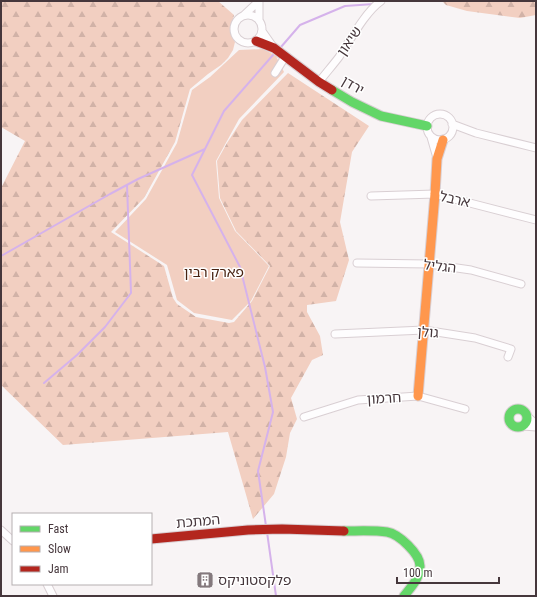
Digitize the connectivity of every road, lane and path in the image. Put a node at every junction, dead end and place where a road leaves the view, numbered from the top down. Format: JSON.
{"nodes":[{"id":1,"x":259,"y":1,"type":"edge"},
{"id":2,"x":380,"y":1,"type":"edge"},
{"id":3,"x":243,"y":17,"type":"junction"},
{"id":4,"x":259,"y":20,"type":"junction"},
{"id":5,"x":262,"y":31,"type":"junction"},
{"id":6,"x":256,"y":41,"type":"junction"},
{"id":7,"x":274,"y":48,"type":"junction"},
{"id":8,"x":285,"y":57,"type":"junction"},
{"id":9,"x":275,"y":73,"type":"dead end"},
{"id":10,"x":319,"y":82,"type":"junction"},
{"id":11,"x":452,"y":124,"type":"junction"},
{"id":12,"x":427,"y":126,"type":"junction"},
{"id":13,"x":470,"y":131,"type":"junction"},
{"id":14,"x":431,"y":137,"type":"junction"},
{"id":15,"x":447,"y":138,"type":"junction"},
{"id":16,"x":536,"y":148,"type":"edge"},
{"id":17,"x":437,"y":159,"type":"junction"},
{"id":18,"x":435,"y":194,"type":"junction"},
{"id":19,"x":371,"y":196,"type":"dead end"},
{"id":20,"x":536,"y":220,"type":"edge"},
{"id":21,"x":358,"y":263,"type":"dead end"},
{"id":22,"x":429,"y":264,"type":"junction"},
{"id":23,"x":521,"y":284,"type":"dead end"},
{"id":24,"x":424,"y":330,"type":"junction"},
{"id":25,"x":335,"y":334,"type":"dead end"},
{"id":26,"x":508,"y":357,"type":"dead end"},
{"id":27,"x":418,"y":396,"type":"junction"},
{"id":28,"x":465,"y":409,"type":"dead end"},
{"id":29,"x":304,"y":417,"type":"dead end"},
{"id":30,"x":528,"y":417,"type":"junction"},
{"id":31,"x":536,"y":425,"type":"edge"},
{"id":32,"x":522,"y":426,"type":"junction"},
{"id":33,"x":1,"y":530,"type":"edge"},
{"id":34,"x":152,"y":539,"type":"edge"},
{"id":35,"x":12,"y":540,"type":"edge"},
{"id":36,"x":48,"y":585,"type":"edge"},
{"id":37,"x":53,"y":596,"type":"edge"},
{"id":38,"x":404,"y":596,"type":"edge"}],
"edges":[{"from":1,"to":3,"type":"street"},
{"from":1,"to":4,"type":"street"},
{"from":2,"to":10,"type":"street","name":"שיאון"},
{"from":3,"to":4,"type":"street"},
{"from":3,"to":6,"type":"street"},
{"from":4,"to":5,"type":"street"},
{"from":5,"to":6,"type":"street"},
{"from":5,"to":7,"type":"street","name":"ירדן"},
{"from":6,"to":7,"type":"street","name":"ירדן"},
{"from":7,"to":8,"type":"street","name":"ירדן"},
{"from":8,"to":9,"type":"street"},
{"from":8,"to":10,"type":"street","name":"ירדן"},
{"from":10,"to":12,"type":"street","name":"ירדן"},
{"from":11,"to":12,"type":"street"},
{"from":11,"to":13,"type":"street"},
{"from":11,"to":15,"type":"street"},
{"from":12,"to":14,"type":"street"},
{"from":13,"to":15,"type":"street"},
{"from":13,"to":16,"type":"street"},
{"from":14,"to":15,"type":"street"},
{"from":14,"to":17,"type":"street"},
{"from":15,"to":17,"type":"street"},
{"from":17,"to":18,"type":"street"},
{"from":18,"to":19,"type":"street","name":"ארבל"},
{"from":18,"to":20,"type":"street","name":"ארבל"},
{"from":18,"to":22,"type":"street"},
{"from":21,"to":22,"type":"street","name":"הגליל"},
{"from":22,"to":23,"type":"street","name":"הגליל"},
{"from":22,"to":24,"type":"street"},
{"from":24,"to":25,"type":"street","name":"גולן"},
{"from":24,"to":26,"type":"street","name":"גולן"},
{"from":24,"to":27,"type":"street"},
{"from":27,"to":28,"type":"street","name":"חרמון"},
{"from":27,"to":29,"type":"street","name":"חרמון"},
{"from":30,"to":31,"type":"street"},
{"from":30,"to":32,"type":"street"},
{"from":30,"to":32,"type":"street"},
{"from":31,"to":32,"type":"street"},
{"from":33,"to":35,"type":"street"},
{"from":34,"to":38,"type":"street","name":"המתכת"},
{"from":36,"to":37,"type":"street"}]}
